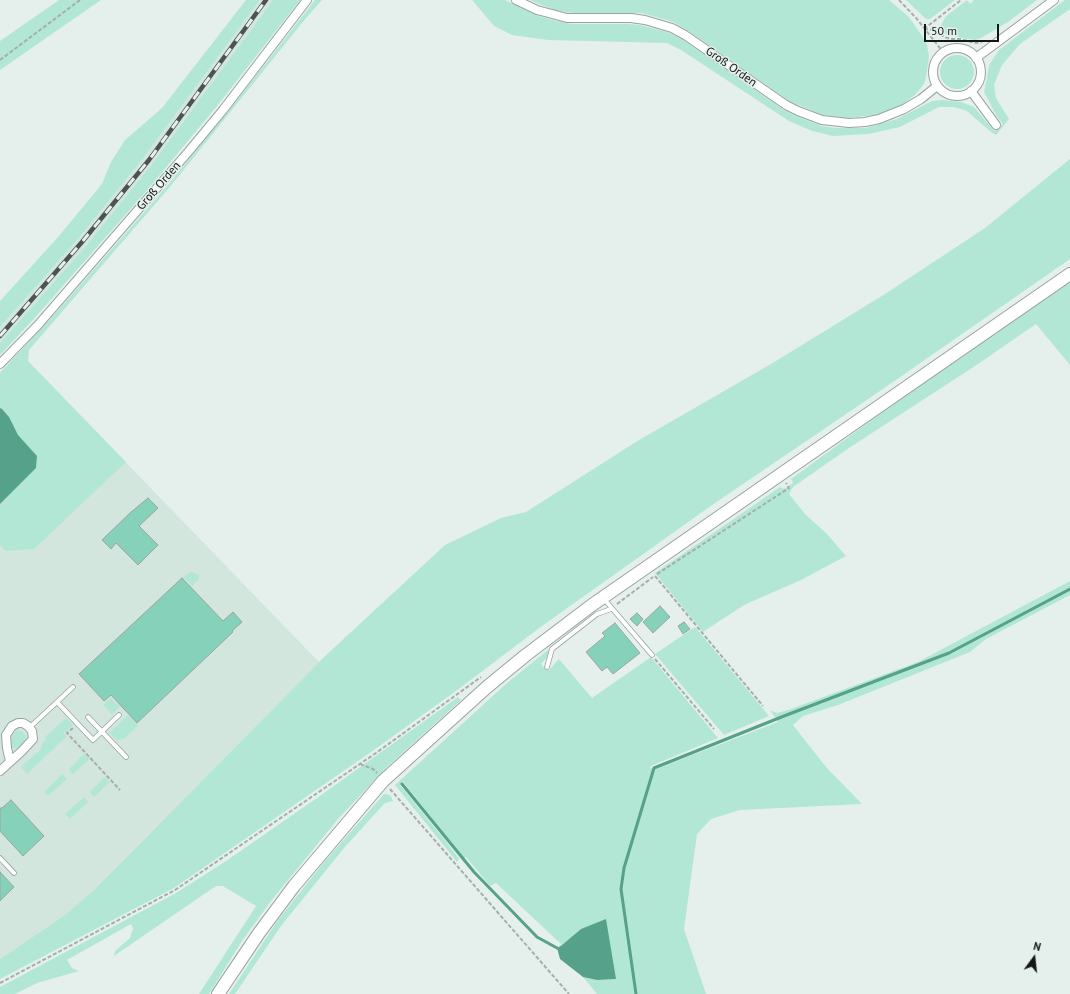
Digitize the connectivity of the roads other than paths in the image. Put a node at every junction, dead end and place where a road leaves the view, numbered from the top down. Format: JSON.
{"nodes":[{"id":1,"x":307,"y":0,"type":"edge"},
{"id":2,"x":516,"y":0,"type":"edge"},
{"id":3,"x":1054,"y":0,"type":"edge"},
{"id":4,"x":976,"y":58,"type":"junction"},
{"id":5,"x":937,"y":86,"type":"junction"},
{"id":6,"x":971,"y":91,"type":"junction"},
{"id":7,"x":996,"y":125,"type":"dead end"},
{"id":8,"x":1070,"y":274,"type":"edge"},
{"id":9,"x":0,"y":364,"type":"edge"},
{"id":10,"x":603,"y":597,"type":"junction"},
{"id":11,"x":611,"y":609,"type":"junction"},
{"id":12,"x":652,"y":655,"type":"road end"},
{"id":13,"x":547,"y":668,"type":"dead end"},
{"id":14,"x":73,"y":687,"type":"dead end"},
{"id":15,"x":57,"y":702,"type":"junction"},
{"id":16,"x":119,"y":715,"type":"dead end"},
{"id":17,"x":88,"y":717,"type":"dead end"},
{"id":18,"x":30,"y":727,"type":"junction"},
{"id":19,"x":102,"y":732,"type":"junction"},
{"id":20,"x":126,"y":757,"type":"dead end"},
{"id":21,"x":10,"y":761,"type":"junction"},
{"id":22,"x":0,"y":771,"type":"edge"},
{"id":23,"x":0,"y":858,"type":"edge"},
{"id":24,"x":14,"y":873,"type":"dead end"},
{"id":25,"x":218,"y":994,"type":"edge"}],
"edges":[{"from":1,"to":9,"type":"street","name":"Groß Orden"},
{"from":2,"to":5,"type":"street","name":"Groß Orden"},
{"from":3,"to":4,"type":"street"},
{"from":4,"to":5,"type":"street"},
{"from":4,"to":6,"type":"street"},
{"from":5,"to":6,"type":"street"},
{"from":6,"to":7,"type":"street"},
{"from":8,"to":10,"type":"main road"},
{"from":10,"to":11,"type":"lane"},
{"from":10,"to":25,"type":"main road"},
{"from":11,"to":12,"type":"lane"},
{"from":11,"to":13,"type":"lane"},
{"from":14,"to":15,"type":"lane"},
{"from":15,"to":18,"type":"lane"},
{"from":15,"to":19,"type":"lane"},
{"from":16,"to":19,"type":"lane"},
{"from":17,"to":19,"type":"lane"},
{"from":18,"to":21,"type":"street"},
{"from":18,"to":21,"type":"street"},
{"from":19,"to":20,"type":"lane"},
{"from":21,"to":22,"type":"street"},
{"from":23,"to":24,"type":"lane"}]}
